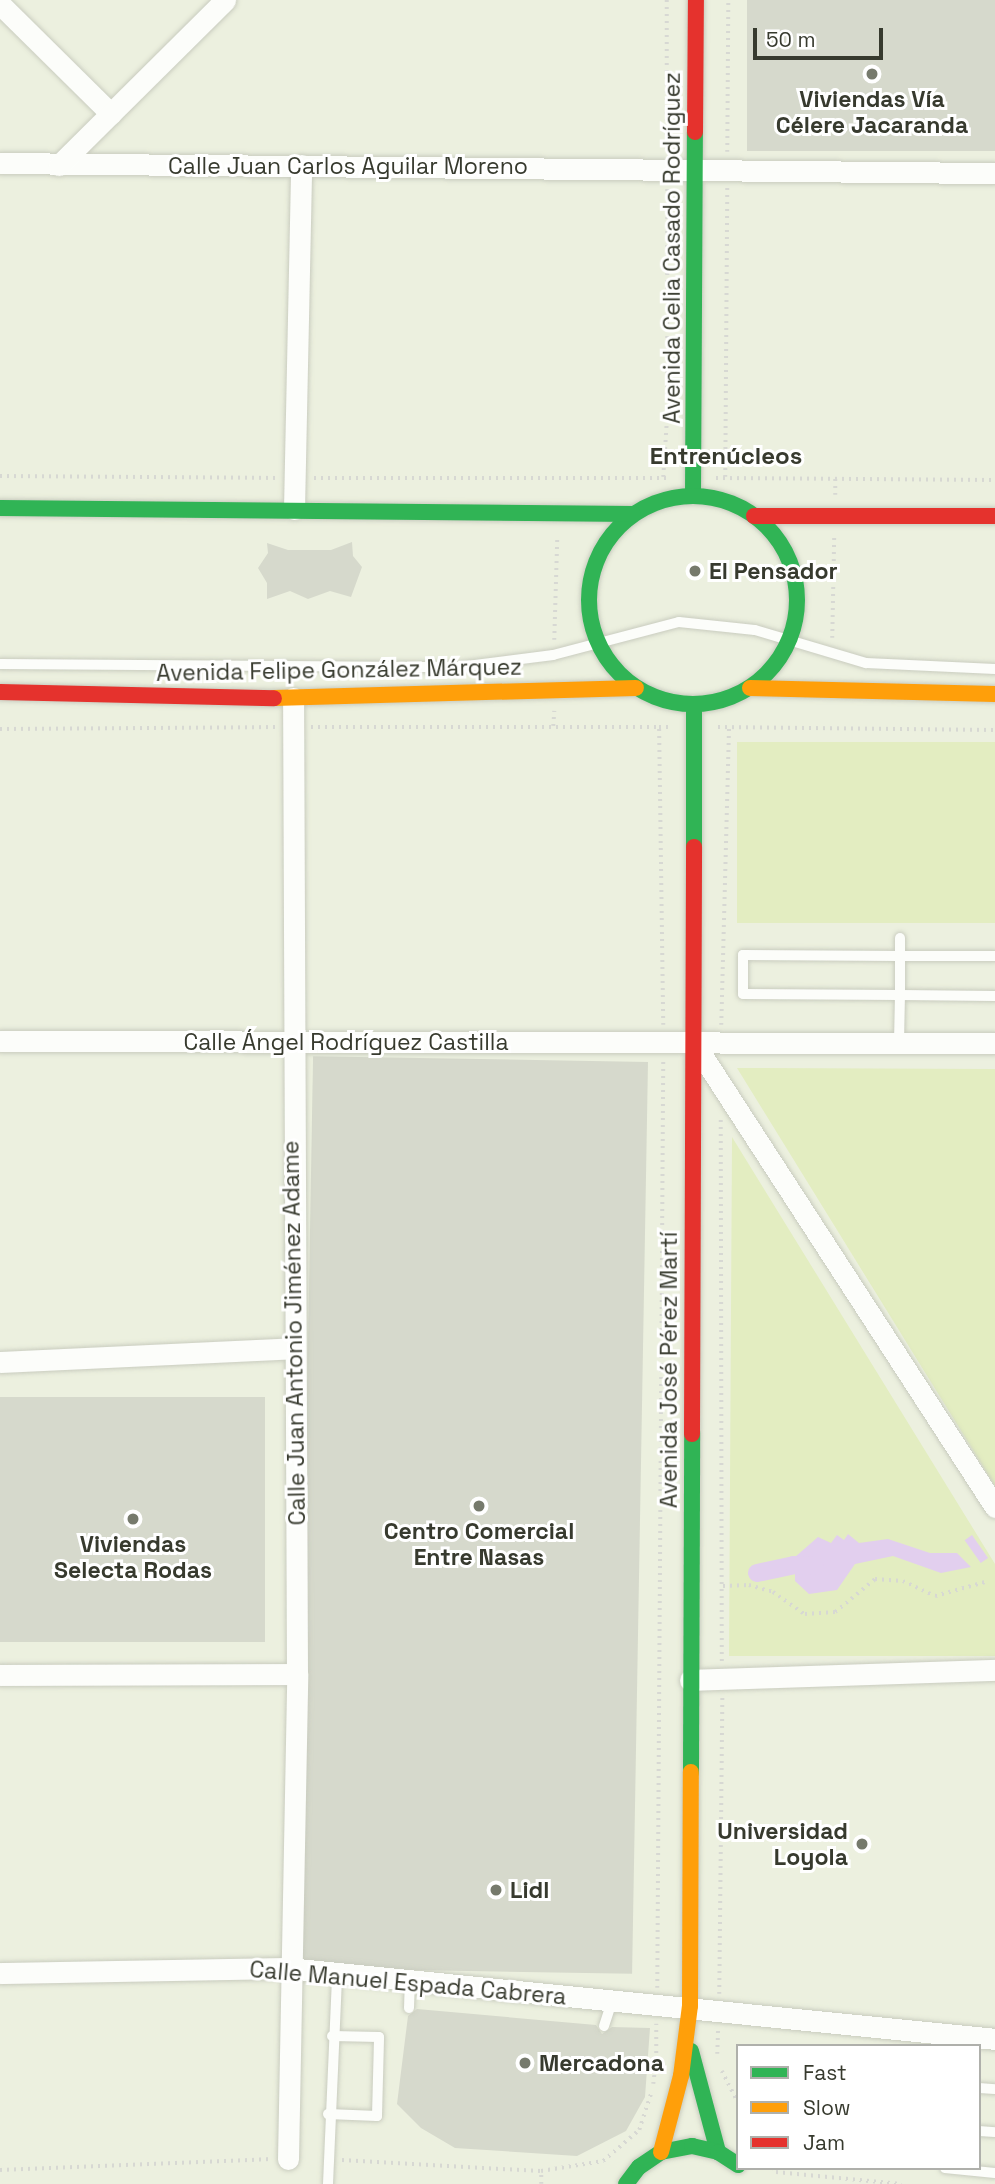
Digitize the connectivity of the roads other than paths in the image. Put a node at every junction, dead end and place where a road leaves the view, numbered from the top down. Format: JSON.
{"nodes":[{"id":1,"x":225,"y":0,"type":"edge"},
{"id":2,"x":696,"y":0,"type":"edge"},
{"id":3,"x":0,"y":4,"type":"edge"},
{"id":4,"x":111,"y":114,"type":"junction"},
{"id":5,"x":0,"y":163,"type":"edge"},
{"id":6,"x":59,"y":165,"type":"junction"},
{"id":7,"x":301,"y":165,"type":"junction"},
{"id":8,"x":695,"y":173,"type":"junction"},
{"id":9,"x":995,"y":173,"type":"edge"},
{"id":10,"x":693,"y":495,"type":"junction"},
{"id":11,"x":0,"y":508,"type":"edge"},
{"id":12,"x":294,"y":509,"type":"junction"},
{"id":13,"x":634,"y":514,"type":"junction"},
{"id":14,"x":754,"y":516,"type":"junction"},
{"id":15,"x":995,"y":516,"type":"edge"},
{"id":16,"x":789,"y":641,"type":"junction"},
{"id":17,"x":598,"y":642,"type":"junction"},
{"id":18,"x":0,"y":664,"type":"edge"},
{"id":19,"x":995,"y":669,"type":"edge"},
{"id":20,"x":636,"y":688,"type":"junction"},
{"id":21,"x":750,"y":688,"type":"junction"},
{"id":22,"x":0,"y":692,"type":"edge"},
{"id":23,"x":995,"y":694,"type":"edge"},
{"id":24,"x":293,"y":698,"type":"junction"},
{"id":25,"x":694,"y":705,"type":"junction"},
{"id":26,"x":900,"y":938,"type":"dead end"},
{"id":27,"x":901,"y":956,"type":"junction"},
{"id":28,"x":995,"y":956,"type":"edge"},
{"id":29,"x":900,"y":995,"type":"junction"},
{"id":30,"x":995,"y":996,"type":"edge"},
{"id":31,"x":0,"y":1041,"type":"edge"},
{"id":32,"x":693,"y":1041,"type":"junction"},
{"id":33,"x":899,"y":1042,"type":"junction"},
{"id":34,"x":293,"y":1043,"type":"junction"},
{"id":35,"x":995,"y":1043,"type":"edge"},
{"id":36,"x":294,"y":1348,"type":"junction"},
{"id":37,"x":0,"y":1362,"type":"edge"},
{"id":38,"x":995,"y":1507,"type":"edge"},
{"id":39,"x":995,"y":1670,"type":"edge"},
{"id":40,"x":297,"y":1674,"type":"junction"},
{"id":41,"x":0,"y":1675,"type":"edge"},
{"id":42,"x":690,"y":1680,"type":"junction"},
{"id":43,"x":288,"y":1968,"type":"junction"},
{"id":44,"x":0,"y":1973,"type":"edge"},
{"id":45,"x":337,"y":1975,"type":"junction"},
{"id":46,"x":411,"y":1983,"type":"junction"},
{"id":47,"x":612,"y":2001,"type":"junction"},
{"id":48,"x":690,"y":2007,"type":"junction"},
{"id":49,"x":409,"y":2008,"type":"dead end"},
{"id":50,"x":604,"y":2026,"type":"dead end"},
{"id":51,"x":332,"y":2036,"type":"junction"},
{"id":52,"x":688,"y":2036,"type":"junction"},
{"id":53,"x":995,"y":2039,"type":"edge"},
{"id":54,"x":951,"y":2040,"type":"edge"},
{"id":55,"x":328,"y":2114,"type":"junction"},
{"id":56,"x":661,"y":2152,"type":"junction"},
{"id":57,"x":718,"y":2152,"type":"junction"},
{"id":58,"x":288,"y":2159,"type":"road end"},
{"id":59,"x":736,"y":2165,"type":"edge"},
{"id":60,"x":964,"y":2170,"type":"edge"},
{"id":61,"x":995,"y":2173,"type":"edge"},
{"id":62,"x":328,"y":2184,"type":"edge"},
{"id":63,"x":626,"y":2184,"type":"edge"}],
"edges":[{"from":1,"to":4,"type":"street"},
{"from":2,"to":8,"type":"main road","name":"Avenida Celia Casado Rodríguez"},
{"from":3,"to":4,"type":"street"},
{"from":4,"to":6,"type":"street"},
{"from":5,"to":6,"type":"street","name":"Calle Juan Carlos Aguilar Moreno"},
{"from":6,"to":7,"type":"street","name":"Calle Juan Carlos Aguilar Moreno"},
{"from":7,"to":8,"type":"street","name":"Calle Juan Carlos Aguilar Moreno"},
{"from":7,"to":12,"type":"street"},
{"from":8,"to":9,"type":"street","name":"Calle Juan Carlos Aguilar Moreno"},
{"from":8,"to":10,"type":"main road","name":"Avenida Celia Casado Rodríguez"},
{"from":10,"to":13,"type":"main road"},
{"from":10,"to":14,"type":"main road"},
{"from":11,"to":12,"type":"main road"},
{"from":12,"to":13,"type":"main road"},
{"from":13,"to":17,"type":"main road"},
{"from":14,"to":15,"type":"main road"},
{"from":14,"to":16,"type":"main road"},
{"from":16,"to":17,"type":"lane"},
{"from":16,"to":19,"type":"lane"},
{"from":16,"to":21,"type":"main road"},
{"from":17,"to":18,"type":"lane"},
{"from":17,"to":20,"type":"main road"},
{"from":20,"to":24,"type":"main road","name":"Avenida Felipe González Márquez"},
{"from":20,"to":25,"type":"main road"},
{"from":21,"to":23,"type":"main road"},
{"from":21,"to":25,"type":"main road"},
{"from":22,"to":24,"type":"main road","name":"Avenida Felipe González Márquez"},
{"from":24,"to":34,"type":"street","name":"Calle Juan Antonio Jiménez Adame"},
{"from":25,"to":32,"type":"main road","name":"Avenida José Pérez Martí"},
{"from":26,"to":27,"type":"lane"},
{"from":27,"to":28,"type":"lane"},
{"from":27,"to":29,"type":"lane"},
{"from":27,"to":29,"type":"lane"},
{"from":29,"to":30,"type":"lane"},
{"from":29,"to":33,"type":"lane"},
{"from":31,"to":34,"type":"street","name":"Calle Ángel Rodríguez Castilla"},
{"from":32,"to":33,"type":"street","name":"Calle Ángel Rodríguez Castilla"},
{"from":32,"to":34,"type":"street","name":"Calle Ángel Rodríguez Castilla"},
{"from":32,"to":38,"type":"street"},
{"from":32,"to":42,"type":"main road","name":"Avenida José Pérez Martí"},
{"from":33,"to":35,"type":"street","name":"Calle Ángel Rodríguez Castilla"},
{"from":34,"to":36,"type":"street","name":"Calle Juan Antonio Jiménez Adame"},
{"from":36,"to":37,"type":"street"},
{"from":36,"to":40,"type":"street","name":"Calle Juan Antonio Jiménez Adame"},
{"from":39,"to":42,"type":"street"},
{"from":40,"to":41,"type":"street"},
{"from":40,"to":43,"type":"street","name":"Calle Juan Antonio Jiménez Adame"},
{"from":42,"to":48,"type":"main road","name":"Avenida José Pérez Martí"},
{"from":43,"to":44,"type":"street","name":"Calle Manuel Espada Cabrera"},
{"from":43,"to":45,"type":"street","name":"Calle Manuel Espada Cabrera"},
{"from":43,"to":58,"type":"street","name":"Calle Juan Antonio Jiménez Adame"},
{"from":45,"to":46,"type":"street","name":"Calle Manuel Espada Cabrera"},
{"from":45,"to":51,"type":"lane"},
{"from":46,"to":47,"type":"street","name":"Calle Manuel Espada Cabrera"},
{"from":46,"to":49,"type":"lane"},
{"from":47,"to":48,"type":"street","name":"Calle Manuel Espada Cabrera"},
{"from":47,"to":50,"type":"lane"},
{"from":48,"to":52,"type":"main road","name":"Avenida José Pérez Martí"},
{"from":48,"to":54,"type":"street","name":"Calle Manuel Espada Cabrera"},
{"from":51,"to":55,"type":"lane"},
{"from":51,"to":55,"type":"lane"},
{"from":52,"to":56,"type":"main road","name":"Avenida José Pérez Martí"},
{"from":52,"to":57,"type":"main road","name":"Avenida José Pérez Martí"},
{"from":53,"to":54,"type":"street","name":"Calle Manuel Espada Cabrera"},
{"from":55,"to":62,"type":"lane"},
{"from":56,"to":57,"type":"main road"},
{"from":56,"to":63,"type":"main road"},
{"from":57,"to":59,"type":"main road"},
{"from":60,"to":61,"type":"lane"}]}
